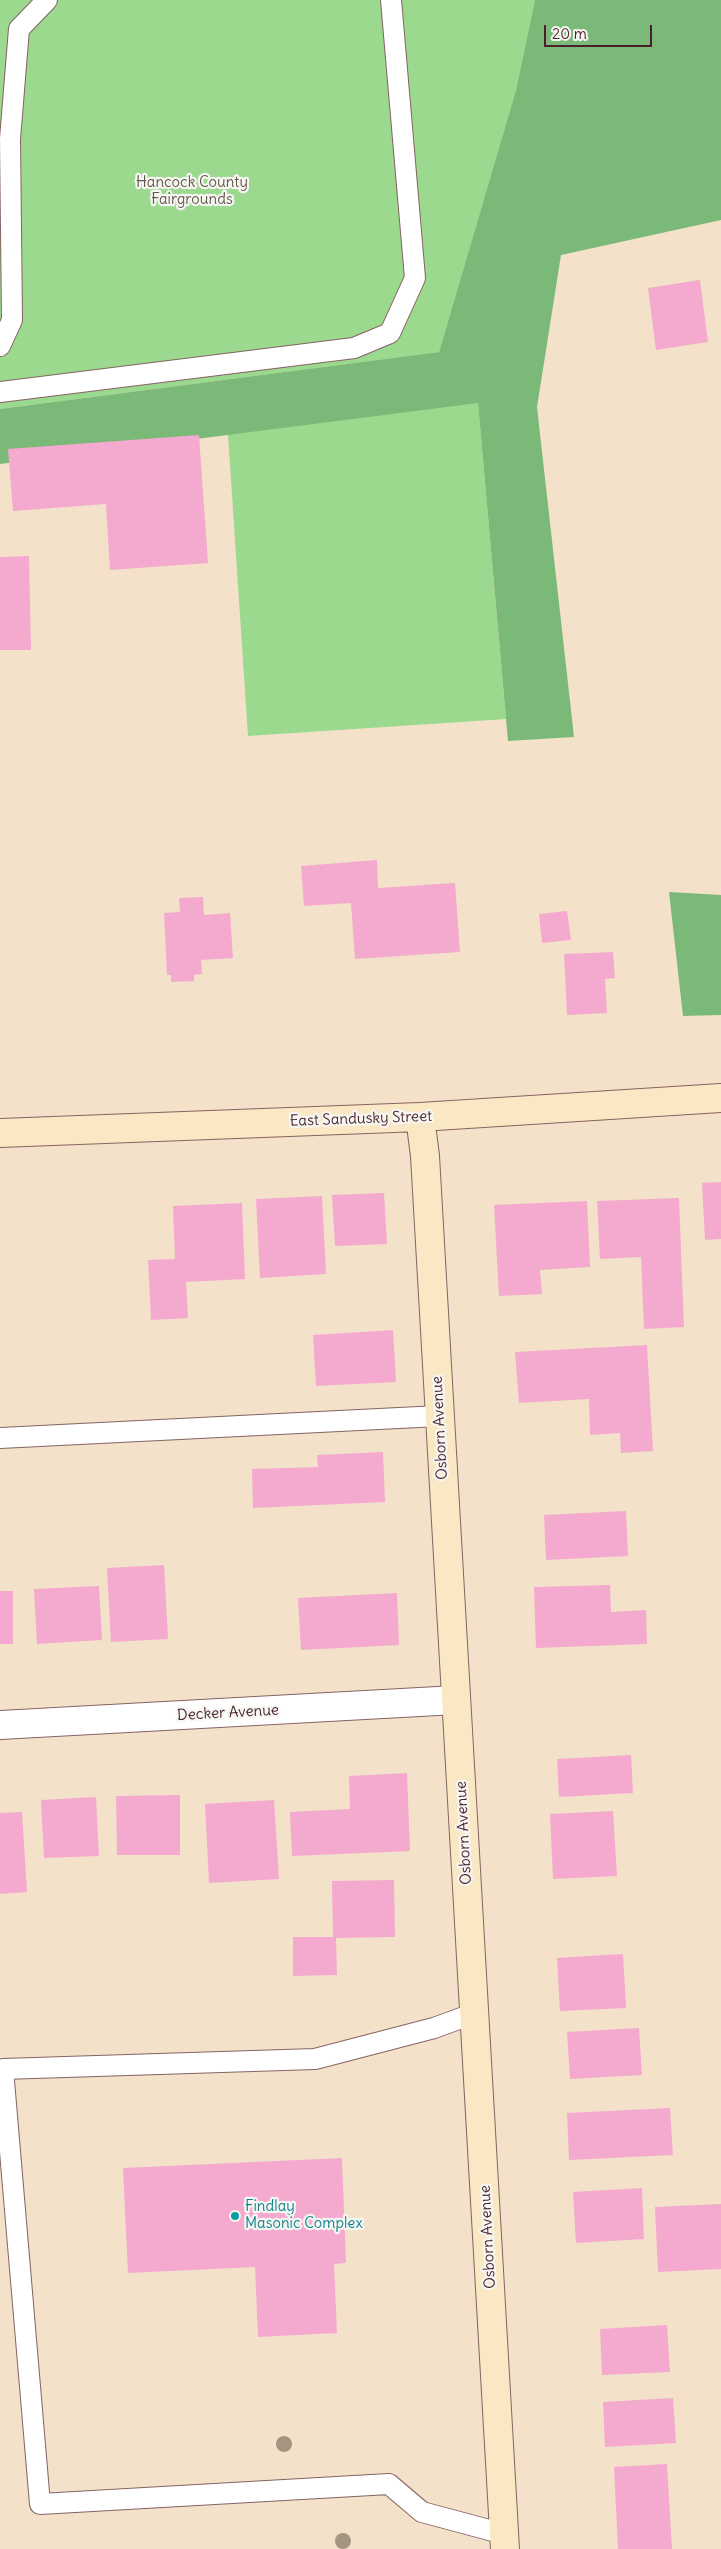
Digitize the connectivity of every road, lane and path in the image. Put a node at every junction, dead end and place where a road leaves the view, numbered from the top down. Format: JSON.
{"nodes":[{"id":1,"x":47,"y":0,"type":"edge"},
{"id":2,"x":391,"y":0,"type":"edge"},
{"id":3,"x":0,"y":346,"type":"edge"},
{"id":4,"x":0,"y":392,"type":"edge"},
{"id":5,"x":721,"y":1098,"type":"edge"},
{"id":6,"x":420,"y":1117,"type":"junction"},
{"id":7,"x":0,"y":1133,"type":"edge"},
{"id":8,"x":439,"y":1416,"type":"junction"},
{"id":9,"x":0,"y":1438,"type":"edge"},
{"id":10,"x":456,"y":1700,"type":"junction"},
{"id":11,"x":0,"y":1725,"type":"edge"},
{"id":12,"x":475,"y":2013,"type":"junction"},
{"id":13,"x":504,"y":2542,"type":"edge"}],
"edges":[{"from":1,"to":3,"type":"lane"},
{"from":2,"to":4,"type":"lane"},
{"from":5,"to":6,"type":"main road","name":"East Sandusky Street"},
{"from":6,"to":7,"type":"main road","name":"East Sandusky Street"},
{"from":6,"to":8,"type":"main road","name":"Osborn Avenue"},
{"from":8,"to":9,"type":"lane"},
{"from":8,"to":10,"type":"main road","name":"Osborn Avenue"},
{"from":10,"to":11,"type":"street","name":"Decker Avenue"},
{"from":10,"to":12,"type":"main road","name":"Osborn Avenue"},
{"from":12,"to":13,"type":"main road","name":"Osborn Avenue"},
{"from":12,"to":13,"type":"lane"}]}
